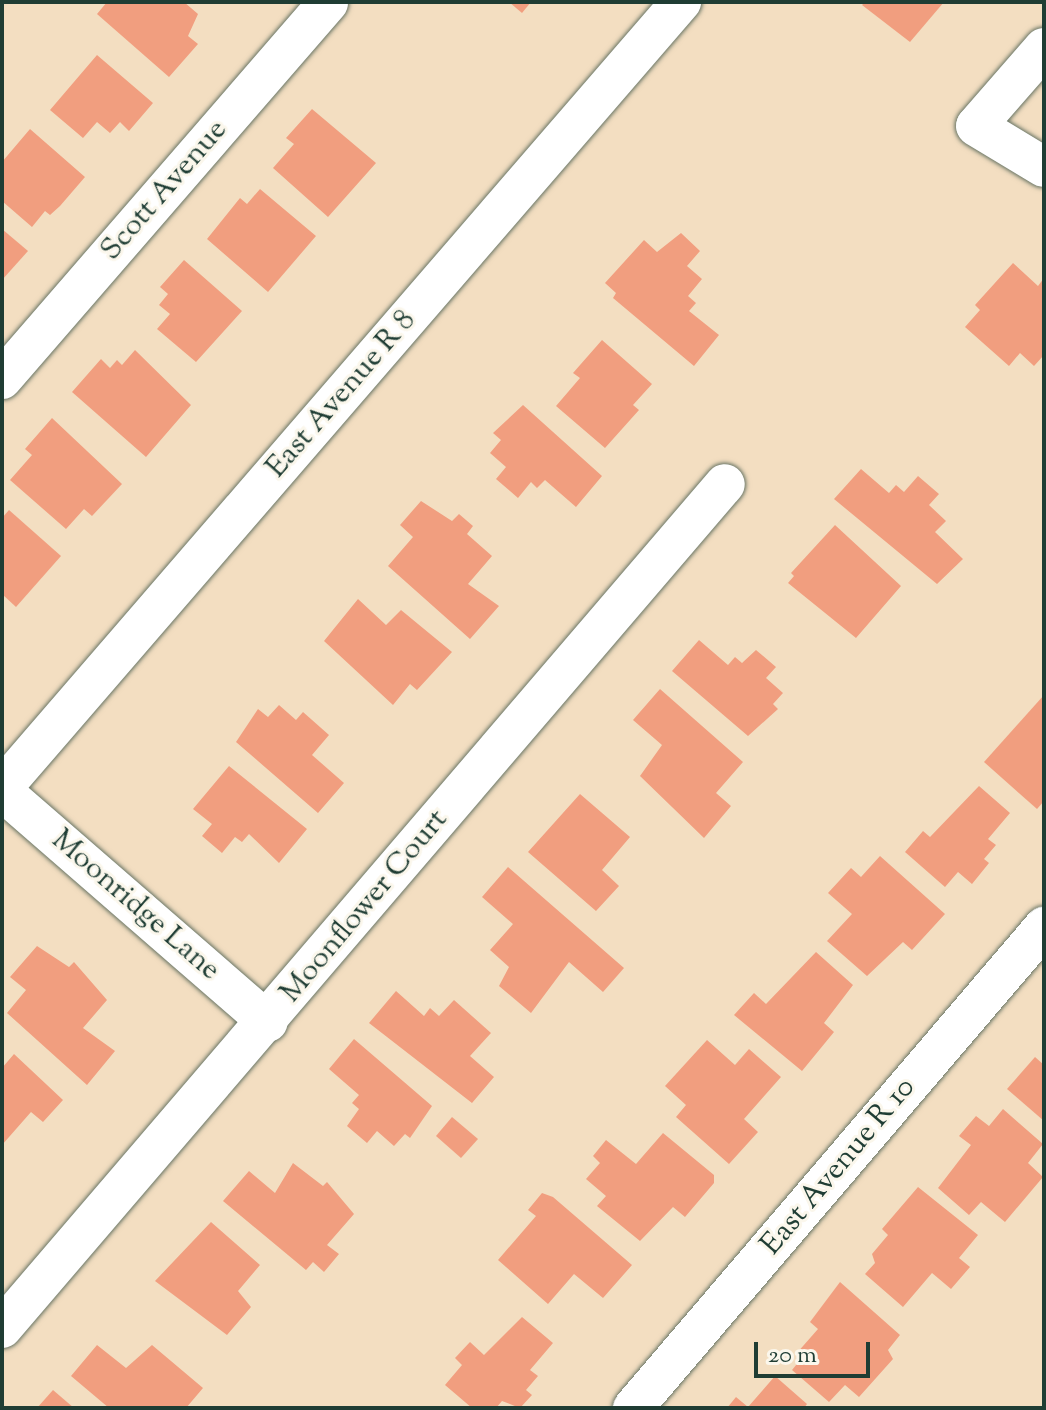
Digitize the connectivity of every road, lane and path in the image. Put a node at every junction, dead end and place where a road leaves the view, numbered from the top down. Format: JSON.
{"nodes":[{"id":1,"x":328,"y":2,"type":"edge"},
{"id":2,"x":681,"y":2,"type":"edge"},
{"id":3,"x":1044,"y":48,"type":"edge"},
{"id":4,"x":1044,"y":167,"type":"edge"},
{"id":5,"x":2,"y":379,"type":"edge"},
{"id":6,"x":725,"y":484,"type":"dead end"},
{"id":7,"x":2,"y":790,"type":"edge"},
{"id":8,"x":1044,"y":927,"type":"edge"},
{"id":9,"x":268,"y":1022,"type":"junction"},
{"id":10,"x":2,"y":1328,"type":"edge"},
{"id":11,"x":633,"y":1408,"type":"edge"}],
"edges":[{"from":1,"to":5,"type":"street","name":"Scott Avenue"},
{"from":2,"to":7,"type":"street","name":"East Avenue R 8"},
{"from":3,"to":4,"type":"street"},
{"from":6,"to":9,"type":"street","name":"Moonflower Court"},
{"from":7,"to":9,"type":"street","name":"Moonridge Lane"},
{"from":8,"to":11,"type":"street","name":"East Avenue R 10"},
{"from":9,"to":10,"type":"street","name":"Moonflower Court"}]}
